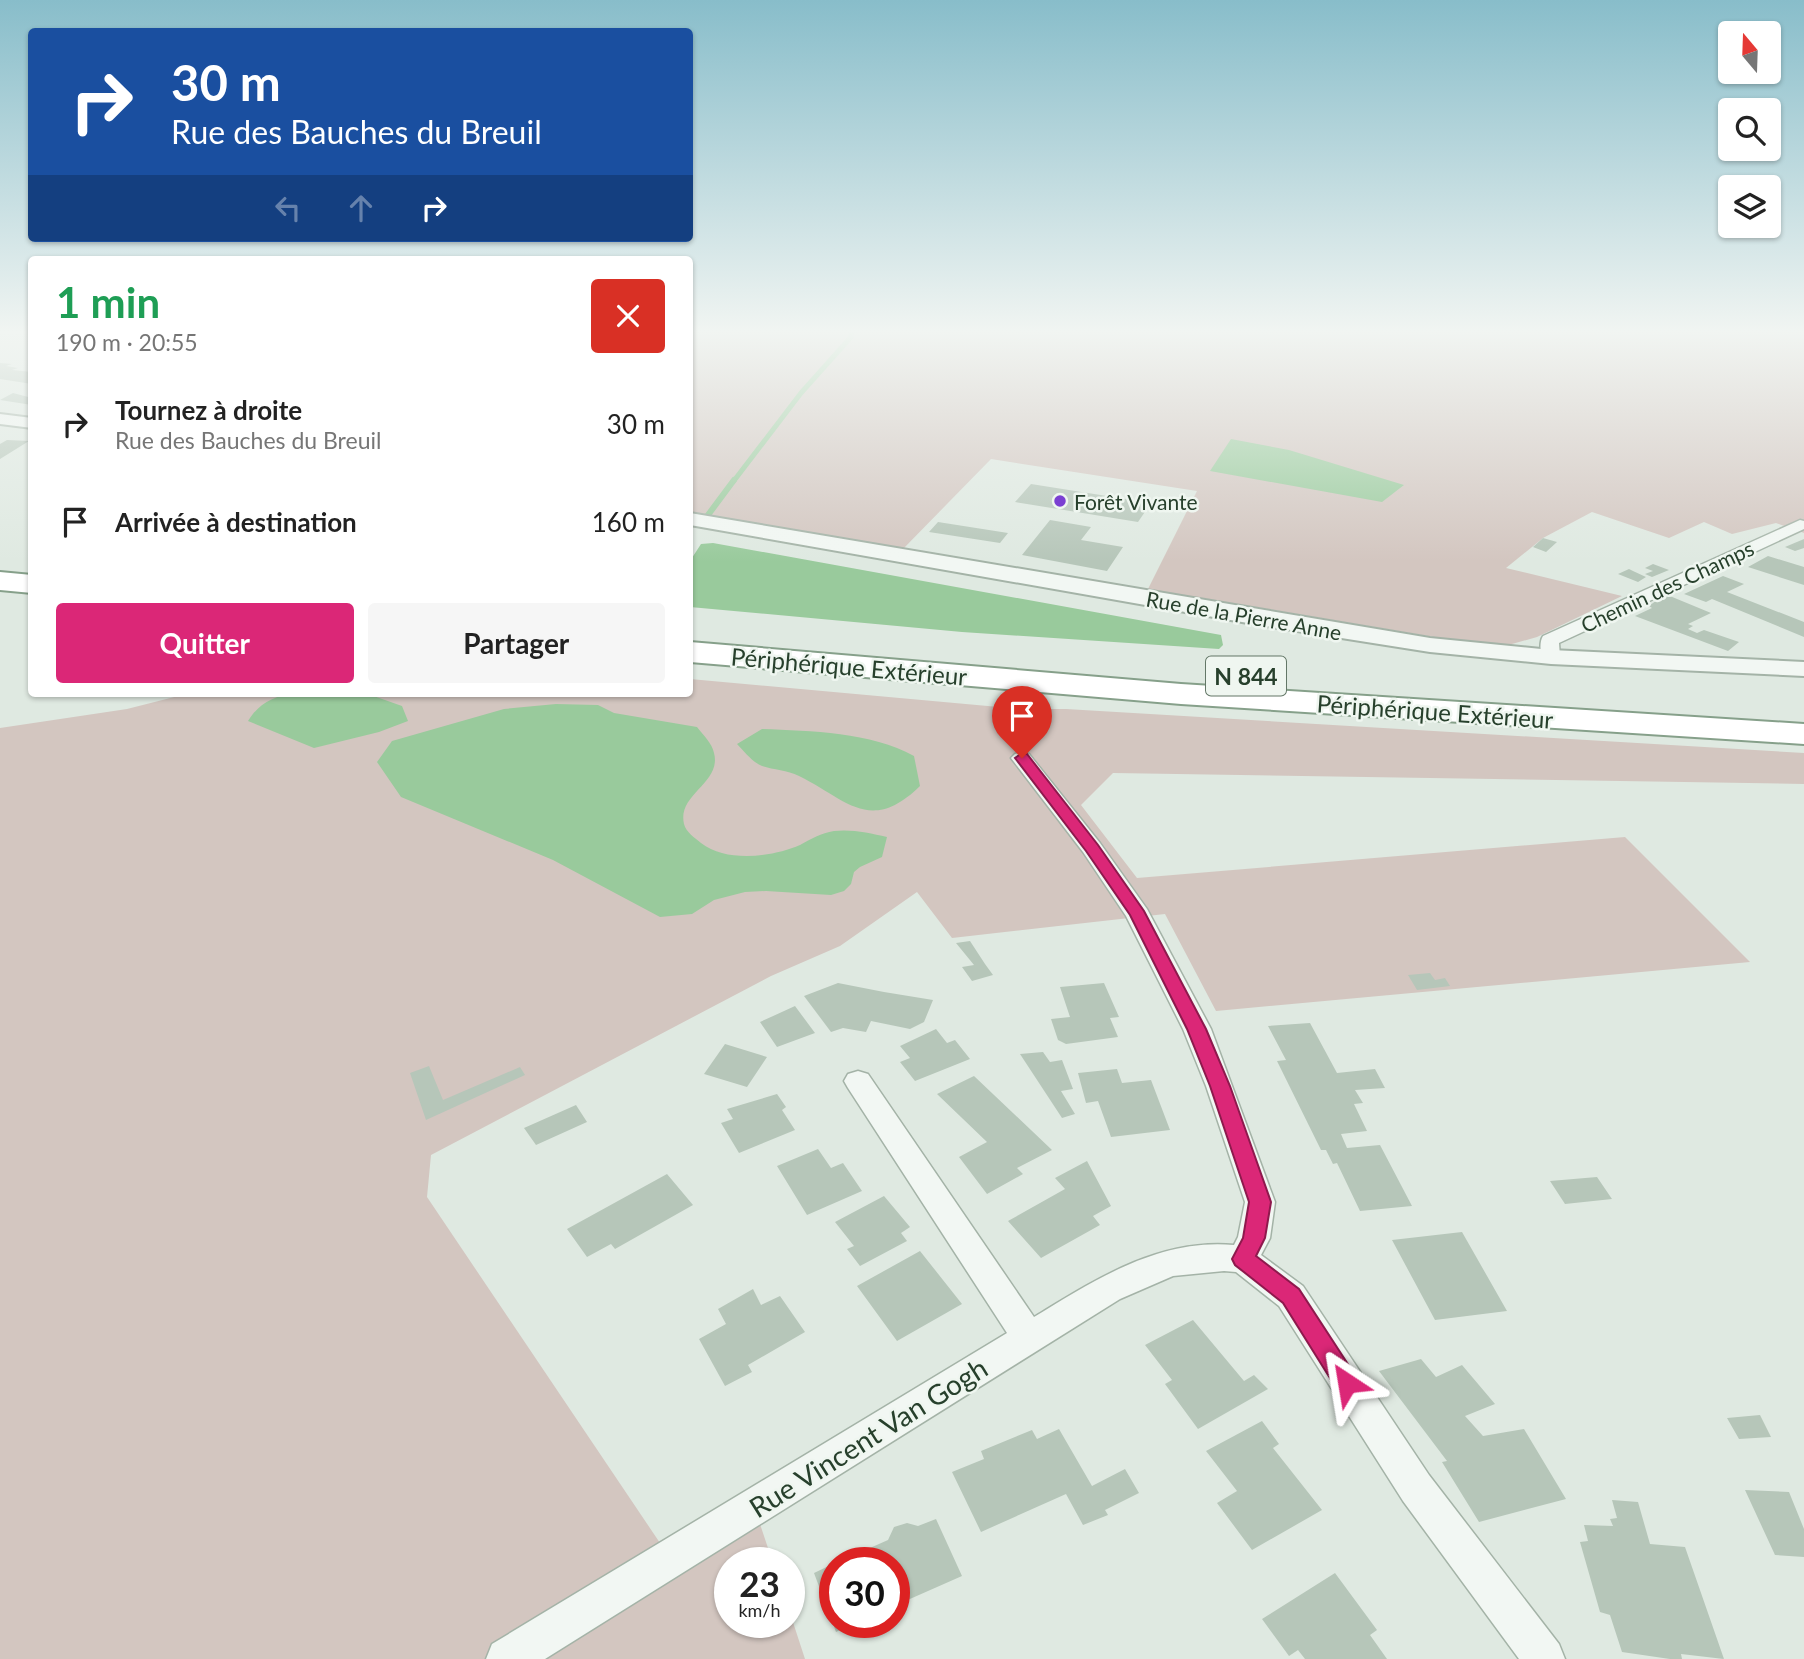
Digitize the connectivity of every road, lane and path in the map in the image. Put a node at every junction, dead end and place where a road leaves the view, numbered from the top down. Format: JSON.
{"nodes":[{"id":1,"x":0,"y":419,"type":"edge"},
{"id":2,"x":28,"y":422,"type":"edge"},
{"id":3,"x":693,"y":520,"type":"edge"},
{"id":4,"x":1800,"y":524,"type":"dead end"},
{"id":5,"x":0,"y":561,"type":"edge"},
{"id":6,"x":28,"y":564,"type":"edge"},
{"id":7,"x":0,"y":581,"type":"edge"},
{"id":8,"x":28,"y":584,"type":"edge"},
{"id":9,"x":693,"y":630,"type":"edge"},
{"id":10,"x":693,"y":652,"type":"edge"},
{"id":11,"x":1551,"y":657,"type":"junction"},
{"id":12,"x":1804,"y":669,"type":"edge"},
{"id":13,"x":1804,"y":711,"type":"edge"},
{"id":14,"x":1804,"y":734,"type":"edge"},
{"id":15,"x":1022,"y":758,"type":"dead end"},
{"id":16,"x":858,"y":1081,"type":"dead end"},
{"id":17,"x":1243,"y":1259,"type":"junction"},
{"id":18,"x":1029,"y":1338,"type":"junction"},
{"id":19,"x":508,"y":1659,"type":"edge"},
{"id":20,"x":1544,"y":1659,"type":"edge"}],
"edges":[{"from":1,"to":2,"type":"street"},
{"from":3,"to":11,"type":"street","name":"Rue de la Pierre Anne"},
{"from":4,"to":11,"type":"street","name":"Chemin des Champs"},
{"from":5,"to":6,"type":"highway"},
{"from":7,"to":8,"type":"highway"},
{"from":9,"to":13,"type":"highway","number":"N 844"},
{"from":10,"to":14,"type":"highway","name":"Périphérique Extérieur","number":"N 844"},
{"from":11,"to":12,"type":"street","name":"Rue de la Pierre Anne"},
{"from":15,"to":17,"type":"street"},
{"from":16,"to":18,"type":"street"},
{"from":17,"to":18,"type":"street","name":"Rue Vincent Van Gogh"},
{"from":17,"to":20,"type":"street"},
{"from":18,"to":19,"type":"street","name":"Rue Vincent Van Gogh"}]}
